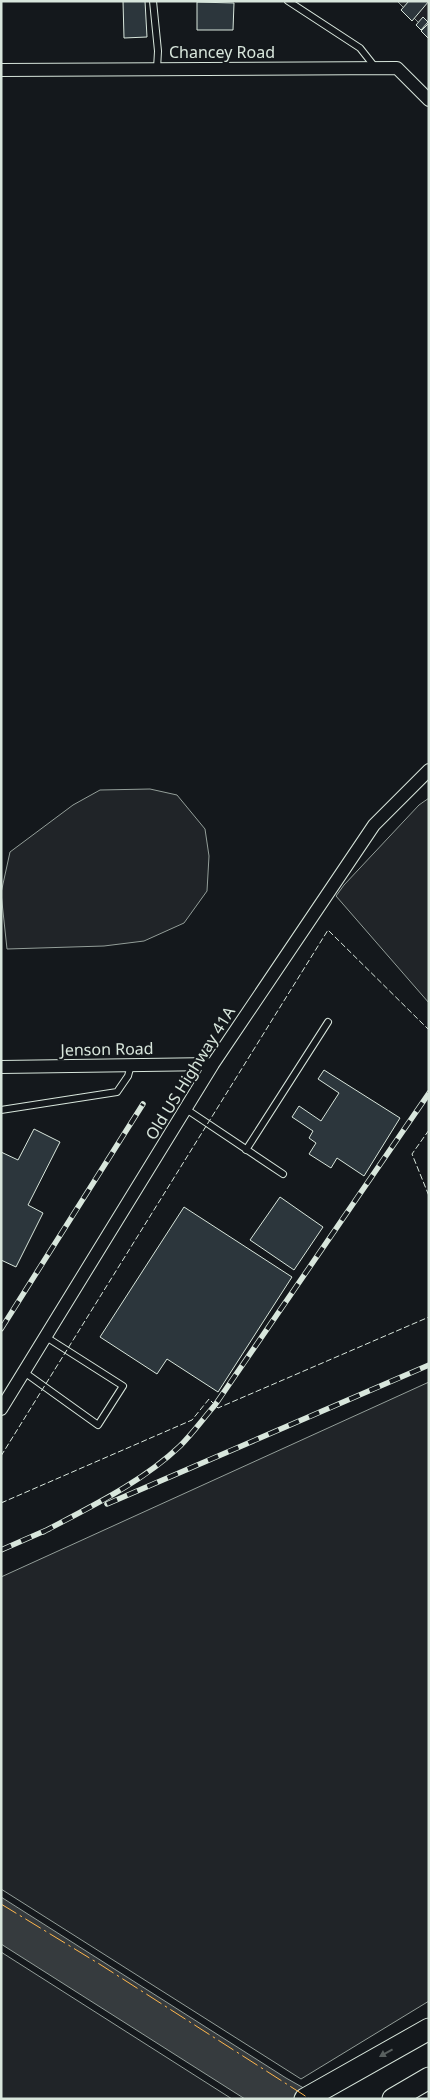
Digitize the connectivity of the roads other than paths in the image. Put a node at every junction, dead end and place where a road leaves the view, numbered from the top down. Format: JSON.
{"nodes":[{"id":1,"x":153,"y":1,"type":"edge"},
{"id":2,"x":288,"y":1,"type":"edge"},
{"id":3,"x":376,"y":68,"type":"junction"},
{"id":4,"x":157,"y":69,"type":"junction"},
{"id":5,"x":1,"y":70,"type":"edge"},
{"id":6,"x":429,"y":100,"type":"edge"},
{"id":7,"x":429,"y":770,"type":"edge"},
{"id":8,"x":328,"y":1022,"type":"dead end"},
{"id":9,"x":213,"y":1064,"type":"junction"},
{"id":10,"x":130,"y":1065,"type":"junction"},
{"id":11,"x":1,"y":1067,"type":"edge"},
{"id":12,"x":186,"y":1109,"type":"junction"},
{"id":13,"x":1,"y":1110,"type":"edge"},
{"id":14,"x":246,"y":1150,"type":"junction"},
{"id":15,"x":283,"y":1174,"type":"dead end"},
{"id":16,"x":46,"y":1337,"type":"junction"},
{"id":17,"x":24,"y":1372,"type":"junction"},
{"id":18,"x":1,"y":1409,"type":"edge"},
{"id":19,"x":429,"y":2029,"type":"edge"},
{"id":20,"x":429,"y":2078,"type":"edge"},
{"id":21,"x":305,"y":2099,"type":"edge"},
{"id":22,"x":393,"y":2099,"type":"edge"}],
"edges":[{"from":1,"to":4,"type":"lane"},
{"from":2,"to":3,"type":"lane"},
{"from":3,"to":4,"type":"street","name":"Chancey Road"},
{"from":3,"to":6,"type":"street","name":"Chancey Road"},
{"from":4,"to":5,"type":"street","name":"Chancey Road"},
{"from":7,"to":9,"type":"street","name":"Old US Highway 41A"},
{"from":8,"to":14,"type":"lane"},
{"from":9,"to":10,"type":"street","name":"Jenson Road"},
{"from":9,"to":12,"type":"street","name":"Old US Highway 41A"},
{"from":10,"to":11,"type":"street","name":"Jenson Road"},
{"from":10,"to":13,"type":"lane"},
{"from":12,"to":14,"type":"lane"},
{"from":12,"to":16,"type":"street","name":"Old US Highway 41A"},
{"from":14,"to":15,"type":"lane"},
{"from":16,"to":17,"type":"street","name":"Old US Highway 41A"},
{"from":16,"to":17,"type":"lane"},
{"from":17,"to":18,"type":"street","name":"Old US Highway 41A"},
{"from":19,"to":21,"type":"main road","one_way":true},
{"from":20,"to":22,"type":"main road"}]}
